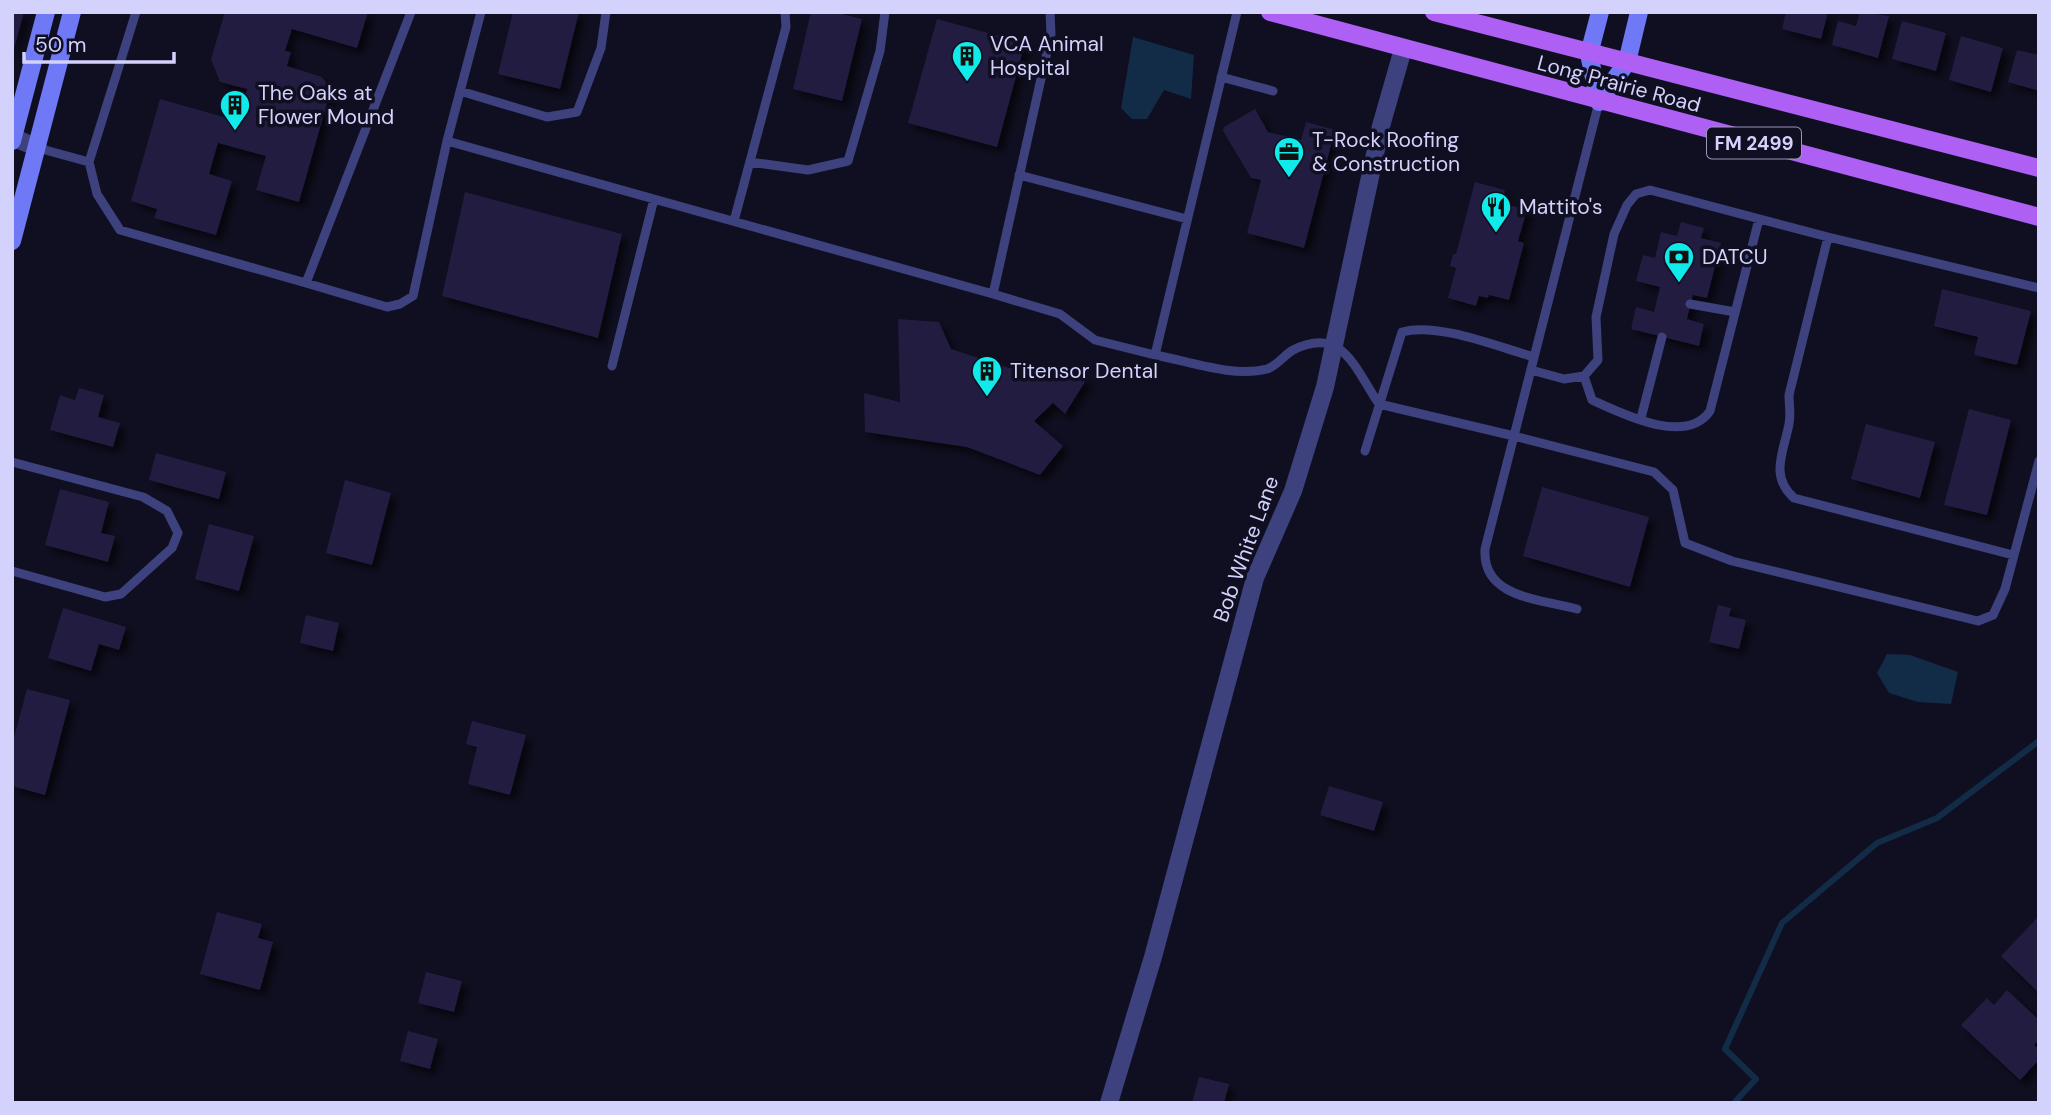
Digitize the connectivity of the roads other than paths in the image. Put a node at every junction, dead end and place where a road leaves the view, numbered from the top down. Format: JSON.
{"nodes":[{"id":1,"x":46,"y":12,"type":"edge"},
{"id":2,"x":136,"y":12,"type":"edge"},
{"id":3,"x":411,"y":12,"type":"edge"},
{"id":4,"x":481,"y":12,"type":"edge"},
{"id":5,"x":606,"y":12,"type":"edge"},
{"id":6,"x":785,"y":12,"type":"edge"},
{"id":7,"x":884,"y":12,"type":"edge"},
{"id":8,"x":1050,"y":12,"type":"edge"},
{"id":9,"x":1237,"y":12,"type":"edge"},
{"id":10,"x":1270,"y":12,"type":"edge"},
{"id":11,"x":1600,"y":12,"type":"edge"},
{"id":12,"x":1639,"y":12,"type":"edge"},
{"id":13,"x":72,"y":13,"type":"edge"},
{"id":14,"x":1443,"y":13,"type":"edge"},
{"id":15,"x":1403,"y":49,"type":"junction"},
{"id":16,"x":1589,"y":54,"type":"junction"},
{"id":17,"x":1627,"y":62,"type":"junction"},
{"id":18,"x":1222,"y":77,"type":"junction"},
{"id":19,"x":1273,"y":91,"type":"dead end"},
{"id":20,"x":460,"y":92,"type":"junction"},
{"id":21,"x":1599,"y":102,"type":"junction"},
{"id":22,"x":13,"y":139,"type":"edge"},
{"id":23,"x":447,"y":141,"type":"junction"},
{"id":24,"x":38,"y":148,"type":"junction"},
{"id":25,"x":89,"y":162,"type":"junction"},
{"id":26,"x":750,"y":162,"type":"junction"},
{"id":27,"x":2039,"y":168,"type":"edge"},
{"id":28,"x":1019,"y":175,"type":"junction"},
{"id":29,"x":654,"y":199,"type":"junction"},
{"id":30,"x":2039,"y":217,"type":"edge"},
{"id":31,"x":1187,"y":219,"type":"junction"},
{"id":32,"x":1759,"y":219,"type":"junction"},
{"id":33,"x":734,"y":221,"type":"junction"},
{"id":34,"x":1828,"y":237,"type":"junction"},
{"id":35,"x":12,"y":241,"type":"edge"},
{"id":36,"x":306,"y":283,"type":"junction"},
{"id":37,"x":2039,"y":288,"type":"edge"},
{"id":38,"x":993,"y":293,"type":"junction"},
{"id":39,"x":1690,"y":304,"type":"dead end"},
{"id":40,"x":1735,"y":312,"type":"junction"},
{"id":41,"x":1662,"y":337,"type":"dead end"},
{"id":42,"x":1334,"y":344,"type":"junction"},
{"id":43,"x":1155,"y":355,"type":"junction"},
{"id":44,"x":1534,"y":357,"type":"junction"},
{"id":45,"x":612,"y":366,"type":"dead end"},
{"id":46,"x":1531,"y":370,"type":"junction"},
{"id":47,"x":1584,"y":376,"type":"junction"},
{"id":48,"x":1379,"y":404,"type":"junction"},
{"id":49,"x":1641,"y":418,"type":"junction"},
{"id":50,"x":1514,"y":436,"type":"junction"},
{"id":51,"x":1365,"y":451,"type":"dead end"},
{"id":52,"x":2039,"y":461,"type":"edge"},
{"id":53,"x":12,"y":462,"type":"edge"},
{"id":54,"x":2013,"y":555,"type":"junction"},
{"id":55,"x":12,"y":571,"type":"edge"},
{"id":56,"x":1577,"y":609,"type":"dead end"},
{"id":57,"x":1109,"y":1103,"type":"edge"}],
"edges":[{"from":1,"to":22,"type":"street"},
{"from":2,"to":25,"type":"lane"},
{"from":3,"to":36,"type":"lane"},
{"from":4,"to":20,"type":"lane"},
{"from":5,"to":20,"type":"lane"},
{"from":6,"to":26,"type":"lane"},
{"from":7,"to":26,"type":"lane"},
{"from":8,"to":28,"type":"lane"},
{"from":9,"to":18,"type":"lane"},
{"from":10,"to":15,"type":"main road","name":"Long Prairie Road","number":"FM 2499"},
{"from":11,"to":16,"type":"street"},
{"from":12,"to":17,"type":"street"},
{"from":13,"to":24,"type":"street"},
{"from":14,"to":16,"type":"main road","name":"Long Prairie Road","number":"FM 2499"},
{"from":15,"to":21,"type":"main road","name":"Long Prairie Road","number":"FM 2499"},
{"from":15,"to":42,"type":"street","name":"Bob White Lane"},
{"from":16,"to":17,"type":"main road","name":"Long Prairie Road","number":"FM 2499"},
{"from":16,"to":21,"type":"street"},
{"from":17,"to":21,"type":"street"},
{"from":17,"to":27,"type":"main road","name":"Long Prairie Road","number":"FM 2499"},
{"from":18,"to":19,"type":"lane"},
{"from":18,"to":31,"type":"lane"},
{"from":20,"to":23,"type":"lane"},
{"from":21,"to":30,"type":"main road","name":"Long Prairie Road","number":"FM 2499"},
{"from":21,"to":44,"type":"lane"},
{"from":22,"to":24,"type":"street"},
{"from":23,"to":29,"type":"lane"},
{"from":23,"to":36,"type":"lane"},
{"from":24,"to":25,"type":"lane"},
{"from":24,"to":35,"type":"street"},
{"from":25,"to":36,"type":"lane"},
{"from":26,"to":33,"type":"lane"},
{"from":28,"to":31,"type":"lane"},
{"from":28,"to":38,"type":"lane"},
{"from":29,"to":33,"type":"lane"},
{"from":29,"to":45,"type":"lane"},
{"from":31,"to":43,"type":"lane"},
{"from":32,"to":34,"type":"lane"},
{"from":32,"to":40,"type":"lane"},
{"from":32,"to":47,"type":"lane"},
{"from":33,"to":38,"type":"lane"},
{"from":34,"to":37,"type":"lane"},
{"from":34,"to":54,"type":"lane"},
{"from":38,"to":43,"type":"lane"},
{"from":39,"to":40,"type":"lane"},
{"from":40,"to":49,"type":"lane"},
{"from":41,"to":49,"type":"lane"},
{"from":42,"to":43,"type":"lane"},
{"from":42,"to":48,"type":"lane"},
{"from":42,"to":57,"type":"street","name":"Bob White Lane"},
{"from":44,"to":46,"type":"lane"},
{"from":44,"to":48,"type":"lane"},
{"from":46,"to":47,"type":"lane"},
{"from":46,"to":50,"type":"lane"},
{"from":47,"to":49,"type":"lane"},
{"from":48,"to":50,"type":"lane"},
{"from":48,"to":51,"type":"lane"},
{"from":50,"to":54,"type":"lane"},
{"from":50,"to":56,"type":"lane"},
{"from":52,"to":54,"type":"lane"},
{"from":53,"to":55,"type":"lane"}]}
